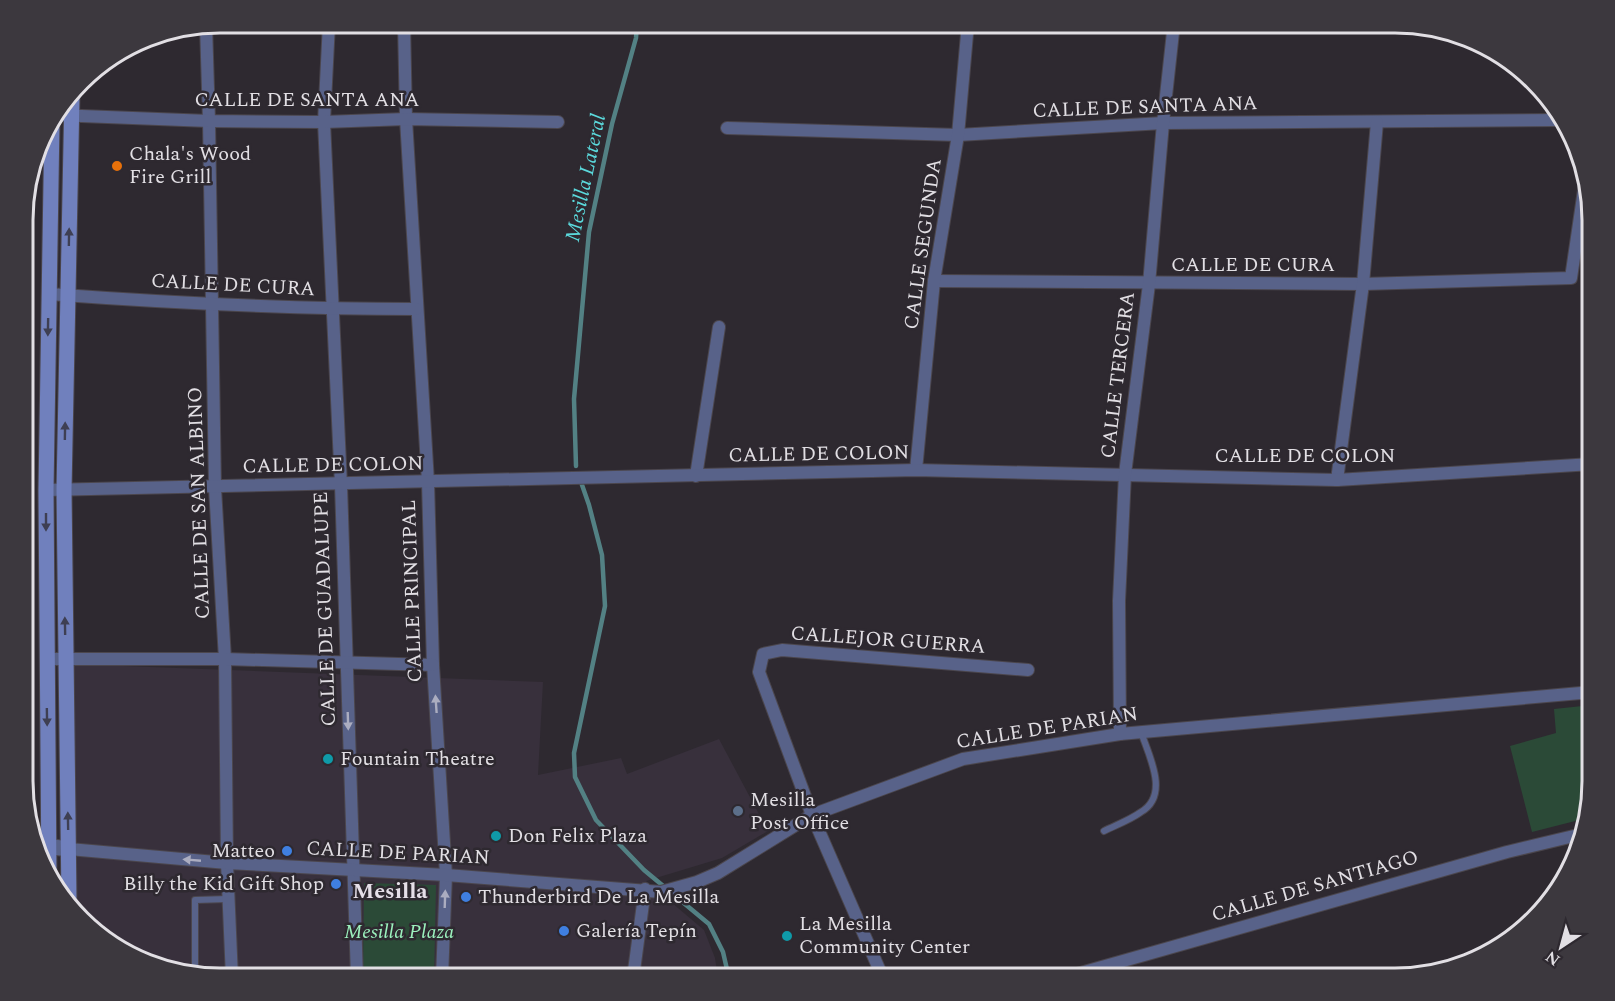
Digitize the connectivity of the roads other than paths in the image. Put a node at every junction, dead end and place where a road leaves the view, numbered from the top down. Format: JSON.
{"nodes":[{"id":1,"x":328,"y":33,"type":"edge"},
{"id":2,"x":404,"y":33,"type":"edge"},
{"id":3,"x":967,"y":33,"type":"edge"},
{"id":4,"x":1173,"y":33,"type":"edge"},
{"id":5,"x":206,"y":34,"type":"edge"},
{"id":6,"x":64,"y":116,"type":"edge"},
{"id":7,"x":64,"y":117,"type":"edge"},
{"id":8,"x":406,"y":119,"type":"junction"},
{"id":9,"x":1553,"y":120,"type":"edge"},
{"id":10,"x":209,"y":121,"type":"junction"},
{"id":11,"x":324,"y":122,"type":"junction"},
{"id":12,"x":558,"y":122,"type":"dead end"},
{"id":13,"x":1377,"y":122,"type":"junction"},
{"id":14,"x":1163,"y":123,"type":"junction"},
{"id":15,"x":727,"y":128,"type":"dead end"},
{"id":16,"x":958,"y":135,"type":"junction"},
{"id":17,"x":52,"y":139,"type":"edge"},
{"id":18,"x":1582,"y":206,"type":"edge"},
{"id":19,"x":934,"y":281,"type":"junction"},
{"id":20,"x":1149,"y":284,"type":"junction"},
{"id":21,"x":1363,"y":284,"type":"junction"},
{"id":22,"x":49,"y":294,"type":"junction"},
{"id":23,"x":68,"y":295,"type":"junction"},
{"id":24,"x":212,"y":305,"type":"junction"},
{"id":25,"x":331,"y":309,"type":"junction"},
{"id":26,"x":416,"y":309,"type":"junction"},
{"id":27,"x":719,"y":327,"type":"dead end"},
{"id":28,"x":1582,"y":465,"type":"edge"},
{"id":29,"x":916,"y":471,"type":"junction"},
{"id":30,"x":1125,"y":474,"type":"junction"},
{"id":31,"x":696,"y":476,"type":"junction"},
{"id":32,"x":1337,"y":480,"type":"junction"},
{"id":33,"x":428,"y":482,"type":"junction"},
{"id":34,"x":341,"y":485,"type":"junction"},
{"id":35,"x":214,"y":488,"type":"junction"},
{"id":36,"x":46,"y":490,"type":"junction"},
{"id":37,"x":64,"y":490,"type":"junction"},
{"id":38,"x":46,"y":659,"type":"junction"},
{"id":39,"x":66,"y":659,"type":"junction"},
{"id":40,"x":225,"y":659,"type":"junction"},
{"id":41,"x":346,"y":663,"type":"junction"},
{"id":42,"x":433,"y":665,"type":"junction"},
{"id":43,"x":1028,"y":670,"type":"dead end"},
{"id":44,"x":1582,"y":693,"type":"edge"},
{"id":45,"x":1141,"y":732,"type":"junction"},
{"id":46,"x":1120,"y":734,"type":"junction"},
{"id":47,"x":812,"y":815,"type":"junction"},
{"id":48,"x":1104,"y":831,"type":"dead end"},
{"id":49,"x":1573,"y":836,"type":"edge"},
{"id":50,"x":43,"y":841,"type":"edge"},
{"id":51,"x":45,"y":846,"type":"edge"},
{"id":52,"x":69,"y":849,"type":"junction"},
{"id":53,"x":227,"y":863,"type":"junction"},
{"id":54,"x":355,"y":870,"type":"junction"},
{"id":55,"x":446,"y":875,"type":"junction"},
{"id":56,"x":645,"y":889,"type":"junction"},
{"id":57,"x":69,"y":890,"type":"edge"},
{"id":58,"x":229,"y":899,"type":"junction"},
{"id":59,"x":195,"y":966,"type":"edge"},
{"id":60,"x":232,"y":968,"type":"edge"},
{"id":61,"x":357,"y":968,"type":"edge"},
{"id":62,"x":442,"y":968,"type":"edge"},
{"id":63,"x":634,"y":968,"type":"edge"},
{"id":64,"x":879,"y":968,"type":"edge"},
{"id":65,"x":1098,"y":968,"type":"edge"}],
"edges":[{"from":1,"to":11,"type":"street","name":"CALLE DE GUADALUPE"},
{"from":2,"to":8,"type":"street","name":"CALLE PRINCIPAL"},
{"from":3,"to":16,"type":"street","name":"CALLE SEGUNDA"},
{"from":4,"to":14,"type":"street","name":"CALLE TERCERA"},
{"from":5,"to":10,"type":"street","name":"CALLE DE SAN ALBINO"},
{"from":6,"to":10,"type":"street","name":"CALLE DE SANTA ANA"},
{"from":23,"to":7,"type":"main road","one_way":true},
{"from":8,"to":11,"type":"street","name":"CALLE DE SANTA ANA"},
{"from":8,"to":12,"type":"street","name":"CALLE DE SANTA ANA"},
{"from":8,"to":26,"type":"street","name":"CALLE PRINCIPAL"},
{"from":9,"to":13,"type":"street","name":"CALLE DE SANTA ANA"},
{"from":10,"to":11,"type":"street","name":"CALLE DE SANTA ANA"},
{"from":10,"to":24,"type":"street","name":"CALLE DE SAN ALBINO"},
{"from":11,"to":25,"type":"street","name":"CALLE DE GUADALUPE"},
{"from":13,"to":14,"type":"street","name":"CALLE DE SANTA ANA"},
{"from":13,"to":21,"type":"street"},
{"from":14,"to":16,"type":"street","name":"CALLE DE SANTA ANA"},
{"from":14,"to":20,"type":"street","name":"CALLE TERCERA"},
{"from":15,"to":16,"type":"street","name":"CALLE DE SANTA ANA"},
{"from":16,"to":19,"type":"street","name":"CALLE SEGUNDA"},
{"from":17,"to":22,"type":"main road"},
{"from":18,"to":21,"type":"street","name":"CALLE DE CURA"},
{"from":19,"to":20,"type":"street","name":"CALLE DE CURA"},
{"from":19,"to":29,"type":"street","name":"CALLE SEGUNDA"},
{"from":20,"to":21,"type":"street","name":"CALLE DE CURA"},
{"from":20,"to":30,"type":"street","name":"CALLE TERCERA"},
{"from":21,"to":32,"type":"street"},
{"from":22,"to":23,"type":"street","name":"CALLE DE CURA"},
{"from":22,"to":36,"type":"main road","one_way":true},
{"from":23,"to":24,"type":"street","name":"CALLE DE CURA"},
{"from":37,"to":23,"type":"main road","one_way":true},
{"from":24,"to":25,"type":"street","name":"CALLE DE CURA"},
{"from":24,"to":35,"type":"street","name":"CALLE DE SAN ALBINO"},
{"from":25,"to":26,"type":"street","name":"CALLE DE CURA"},
{"from":25,"to":34,"type":"street","name":"CALLE DE GUADALUPE"},
{"from":26,"to":33,"type":"street","name":"CALLE PRINCIPAL"},
{"from":27,"to":31,"type":"street"},
{"from":28,"to":32,"type":"street","name":"CALLE DE COLON"},
{"from":29,"to":30,"type":"street","name":"CALLE DE COLON"},
{"from":29,"to":31,"type":"street","name":"CALLE DE COLON"},
{"from":30,"to":32,"type":"street","name":"CALLE DE COLON"},
{"from":30,"to":46,"type":"street","name":"CALLE TERCERA"},
{"from":31,"to":33,"type":"street","name":"CALLE DE COLON"},
{"from":33,"to":34,"type":"street","name":"CALLE DE COLON"},
{"from":33,"to":42,"type":"street","name":"CALLE PRINCIPAL"},
{"from":34,"to":35,"type":"street","name":"CALLE DE COLON"},
{"from":34,"to":41,"type":"street","name":"CALLE DE GUADALUPE"},
{"from":35,"to":37,"type":"street","name":"CALLE DE COLON"},
{"from":35,"to":40,"type":"street","name":"CALLE DE SAN ALBINO"},
{"from":36,"to":37,"type":"street","name":"CALLE DE COLON"},
{"from":36,"to":38,"type":"main road","one_way":true},
{"from":39,"to":37,"type":"main road","one_way":true},
{"from":38,"to":39,"type":"street"},
{"from":38,"to":50,"type":"main road","one_way":true},
{"from":39,"to":40,"type":"street"},
{"from":52,"to":39,"type":"main road","one_way":true},
{"from":40,"to":41,"type":"street"},
{"from":40,"to":53,"type":"street","name":"CALLE DE SAN ALBINO"},
{"from":41,"to":42,"type":"street"},
{"from":41,"to":54,"type":"street","name":"CALLE DE GUADALUPE","one_way":true},
{"from":55,"to":42,"type":"street","name":"CALLE PRINCIPAL","one_way":true},
{"from":43,"to":47,"type":"street","name":"CALLEJOR GUERRA"},
{"from":44,"to":45,"type":"street","name":"CALLE DE PARIAN"},
{"from":45,"to":46,"type":"street","name":"CALLE DE PARIAN"},
{"from":45,"to":48,"type":"lane"},
{"from":46,"to":47,"type":"street","name":"CALLE DE PARIAN"},
{"from":47,"to":56,"type":"street","name":"CALLE DE PARIAN"},
{"from":47,"to":64,"type":"street"},
{"from":49,"to":65,"type":"street","name":"CALLE DE SANTIAGO"},
{"from":51,"to":52,"type":"street"},
{"from":53,"to":52,"type":"street","name":"CALLE DE PARIAN","one_way":true},
{"from":52,"to":57,"type":"main road"},
{"from":53,"to":54,"type":"street","name":"CALLE DE PARIAN"},
{"from":53,"to":58,"type":"street","name":"CALLE DE SAN ALBINO"},
{"from":54,"to":55,"type":"street","name":"CALLE DE PARIAN"},
{"from":54,"to":61,"type":"street","name":"CALLE DE GUADALUPE"},
{"from":55,"to":56,"type":"street","name":"CALLE DE PARIAN"},
{"from":62,"to":55,"type":"street","name":"CALLE PRINCIPAL","one_way":true},
{"from":56,"to":63,"type":"street"},
{"from":58,"to":59,"type":"lane"},
{"from":58,"to":60,"type":"street","name":"CALLE DE SAN ALBINO"}]}
